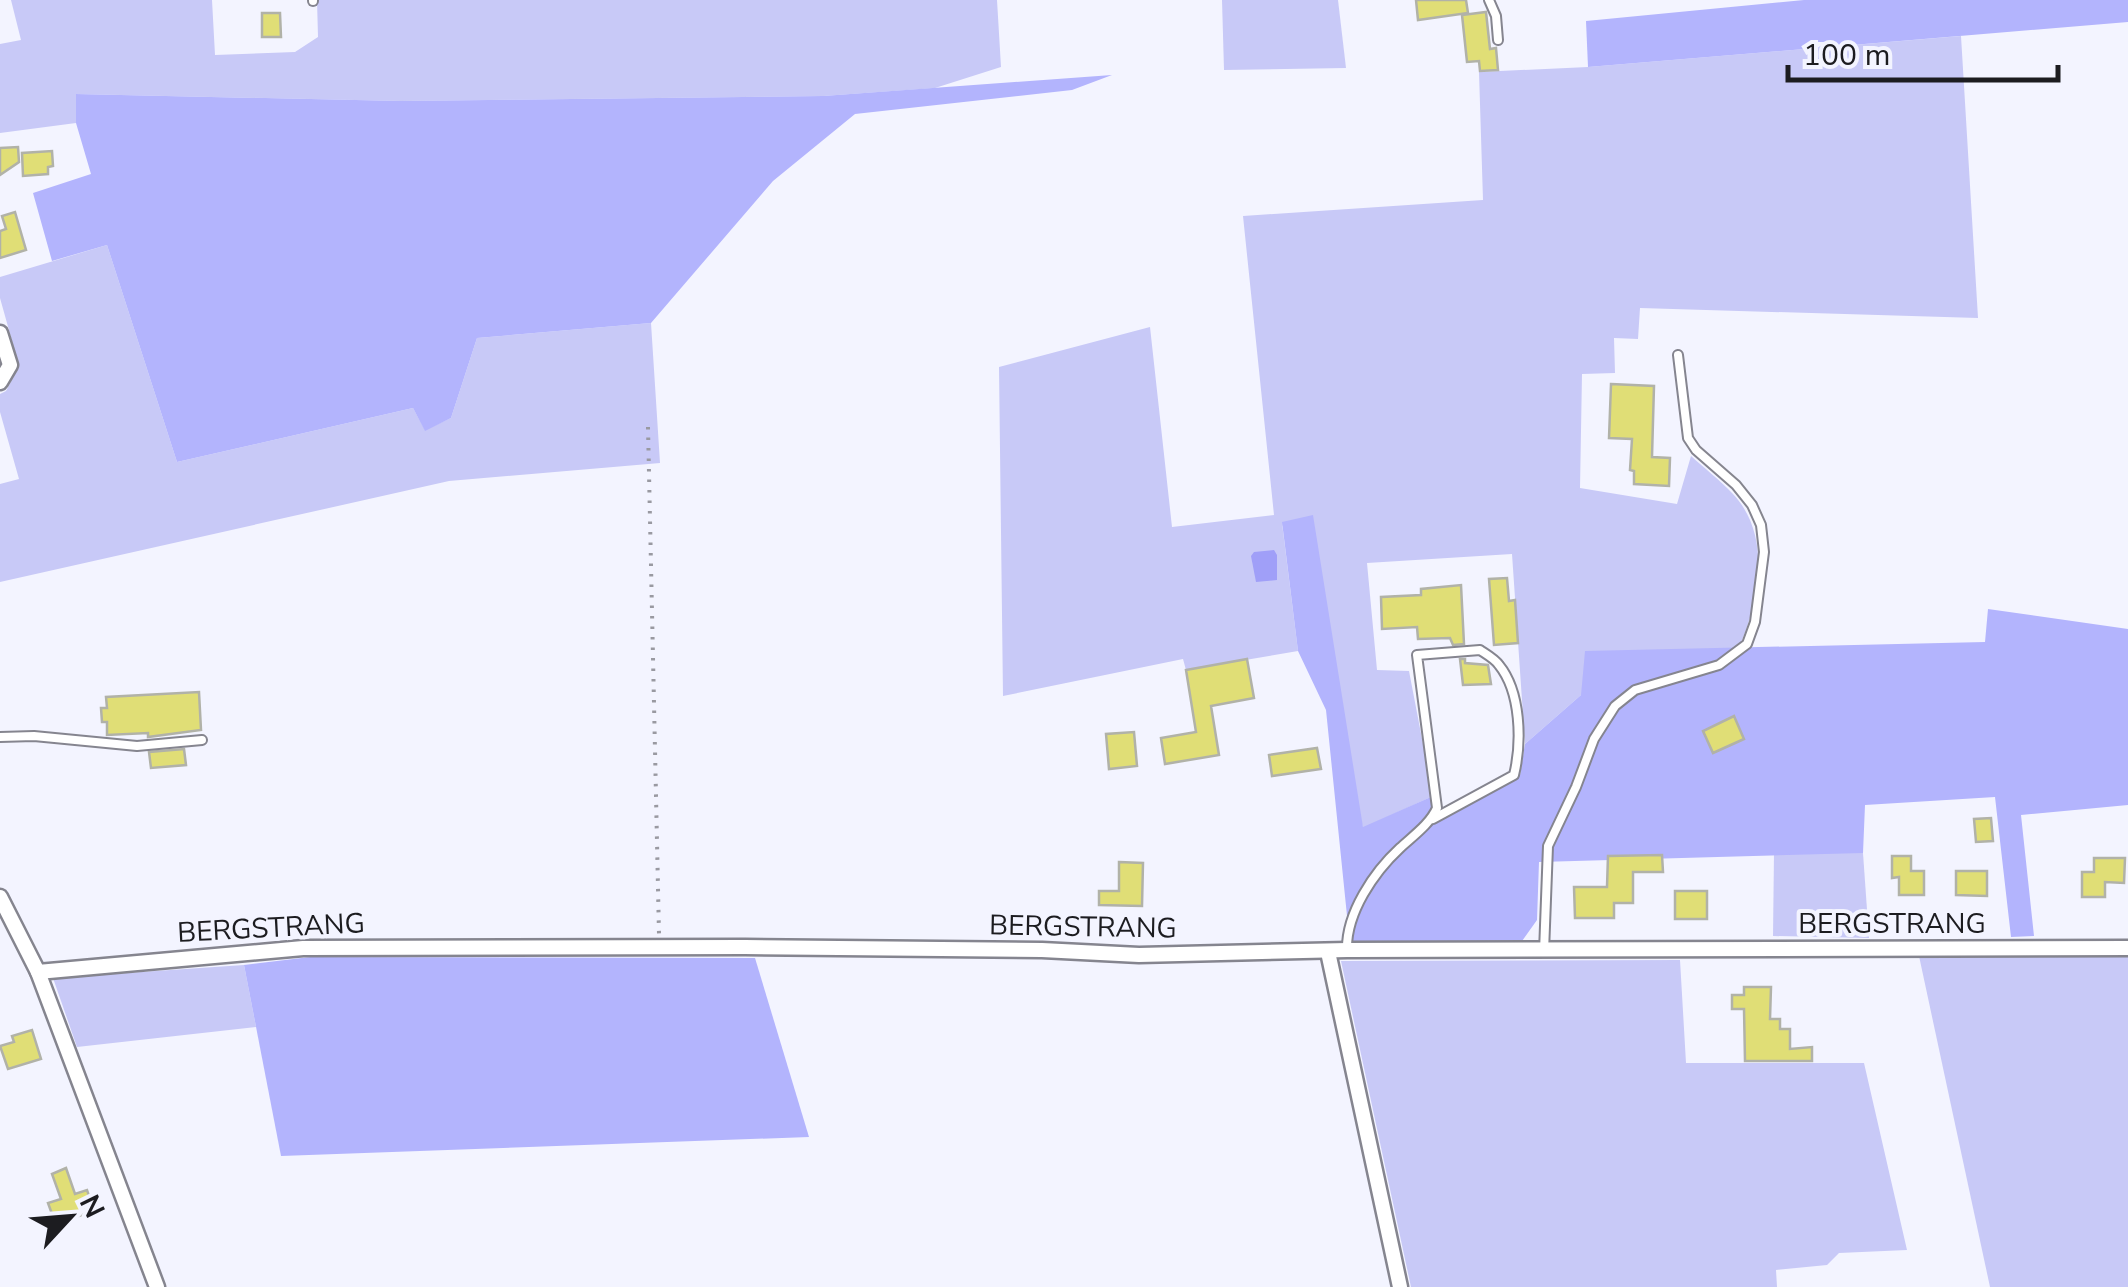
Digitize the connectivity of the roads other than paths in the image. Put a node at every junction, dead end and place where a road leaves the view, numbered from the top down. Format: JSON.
{"nodes":[{"id":1,"x":1489,"y":0,"type":"edge"},
{"id":2,"x":1498,"y":40,"type":"dead end"},
{"id":3,"x":0,"y":333,"type":"edge"},
{"id":4,"x":1678,"y":356,"type":"dead end"},
{"id":5,"x":0,"y":382,"type":"edge"},
{"id":6,"x":0,"y":737,"type":"edge"},
{"id":7,"x":202,"y":740,"type":"dead end"},
{"id":8,"x":1433,"y":819,"type":"junction"},
{"id":9,"x":0,"y":897,"type":"edge"},
{"id":10,"x":2128,"y":948,"type":"edge"},
{"id":11,"x":1347,"y":950,"type":"junction"},
{"id":12,"x":1328,"y":952,"type":"junction"},
{"id":13,"x":1544,"y":952,"type":"junction"},
{"id":14,"x":38,"y":972,"type":"junction"},
{"id":15,"x":157,"y":1287,"type":"edge"},
{"id":16,"x":1400,"y":1287,"type":"edge"}],
"edges":[{"from":1,"to":2,"type":"lane"},
{"from":3,"to":5,"type":"street"},
{"from":4,"to":13,"type":"lane"},
{"from":6,"to":7,"type":"lane"},
{"from":8,"to":8,"type":"lane"},
{"from":8,"to":11,"type":"lane"},
{"from":9,"to":14,"type":"street"},
{"from":10,"to":13,"type":"street","name":"BERGSTRANG"},
{"from":11,"to":12,"type":"street","name":"BERGSTRANG"},
{"from":11,"to":13,"type":"street","name":"BERGSTRANG"},
{"from":12,"to":14,"type":"street","name":"BERGSTRANG"},
{"from":12,"to":16,"type":"street"},
{"from":14,"to":15,"type":"street"}]}
